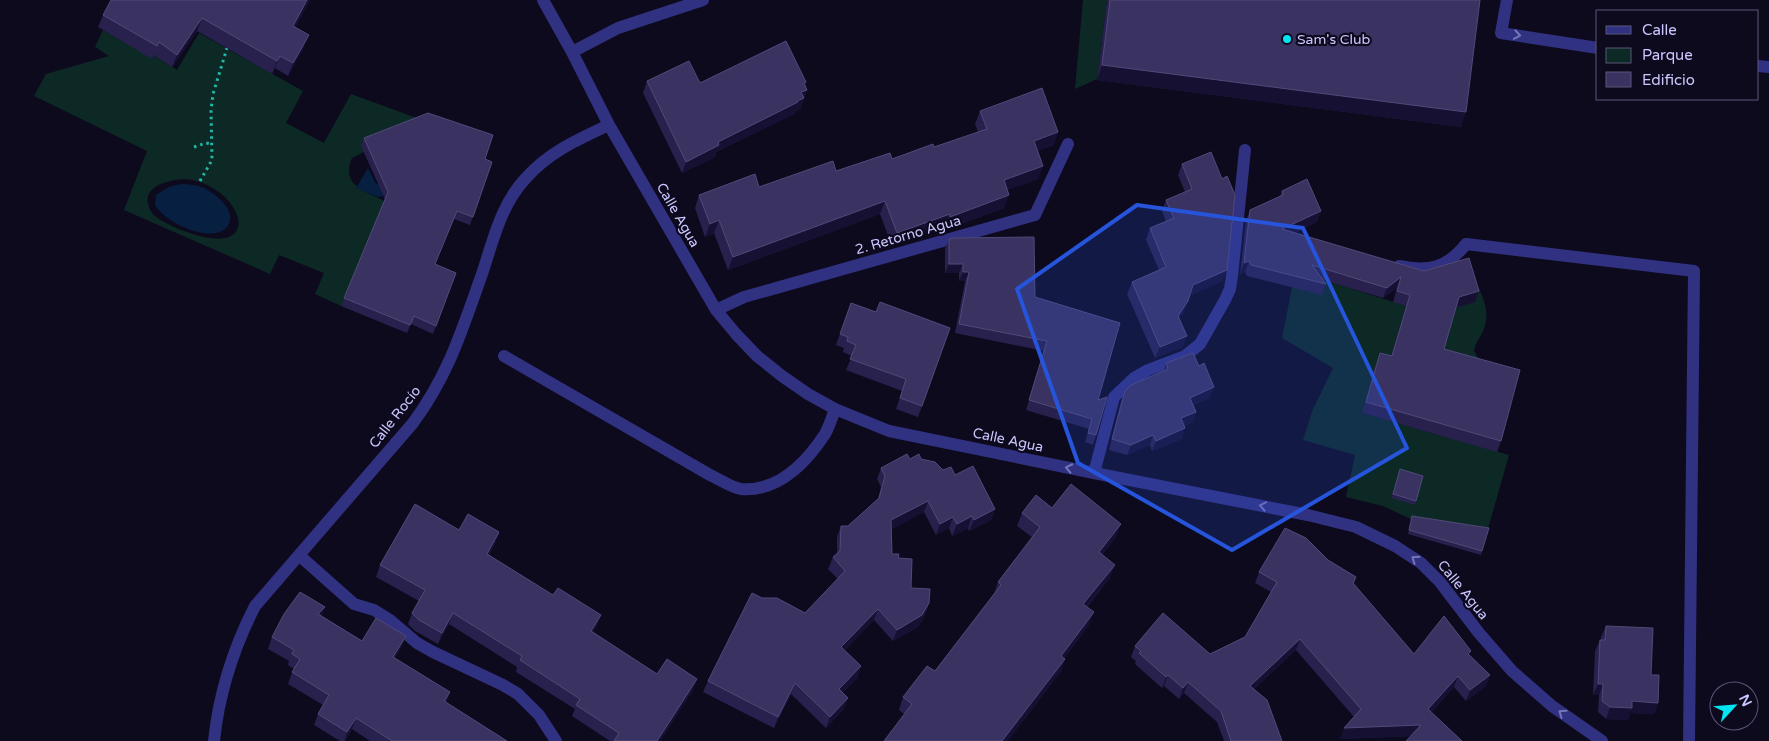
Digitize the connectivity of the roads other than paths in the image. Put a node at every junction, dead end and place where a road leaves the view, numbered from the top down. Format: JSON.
{"nodes":[{"id":1,"x":543,"y":0,"type":"edge"},
{"id":2,"x":703,"y":0,"type":"edge"},
{"id":3,"x":1507,"y":0,"type":"edge"},
{"id":4,"x":1596,"y":48,"type":"edge"},
{"id":5,"x":572,"y":52,"type":"junction"},
{"id":6,"x":609,"y":125,"type":"junction"},
{"id":7,"x":1068,"y":144,"type":"dead end"},
{"id":8,"x":1245,"y":150,"type":"dead end"},
{"id":9,"x":1384,"y":263,"type":"edge"},
{"id":10,"x":716,"y":310,"type":"junction"},
{"id":11,"x":504,"y":356,"type":"dead end"},
{"id":12,"x":835,"y":410,"type":"junction"},
{"id":13,"x":1094,"y":473,"type":"junction"},
{"id":14,"x":300,"y":556,"type":"junction"},
{"id":15,"x":214,"y":741,"type":"edge"},
{"id":16,"x":556,"y":741,"type":"edge"},
{"id":17,"x":1602,"y":741,"type":"edge"},
{"id":18,"x":1689,"y":741,"type":"edge"}],
"edges":[{"from":1,"to":5,"type":"street","name":"Calle Agua"},
{"from":2,"to":5,"type":"street"},
{"from":3,"to":4,"type":"street","one_way":true},
{"from":5,"to":6,"type":"street","name":"Calle Agua"},
{"from":6,"to":10,"type":"street","name":"Calle Agua"},
{"from":6,"to":14,"type":"street","name":"Calle Rocío"},
{"from":7,"to":10,"type":"street","name":"2. Retorno Agua"},
{"from":8,"to":13,"type":"street"},
{"from":9,"to":18,"type":"street"},
{"from":10,"to":12,"type":"street","name":"Calle Agua"},
{"from":11,"to":12,"type":"street"},
{"from":13,"to":12,"type":"street","name":"Calle Agua","one_way":true},
{"from":17,"to":13,"type":"street","name":"Calle Agua","one_way":true},
{"from":14,"to":15,"type":"street","name":"Calle Rocío"},
{"from":14,"to":16,"type":"street"}]}
